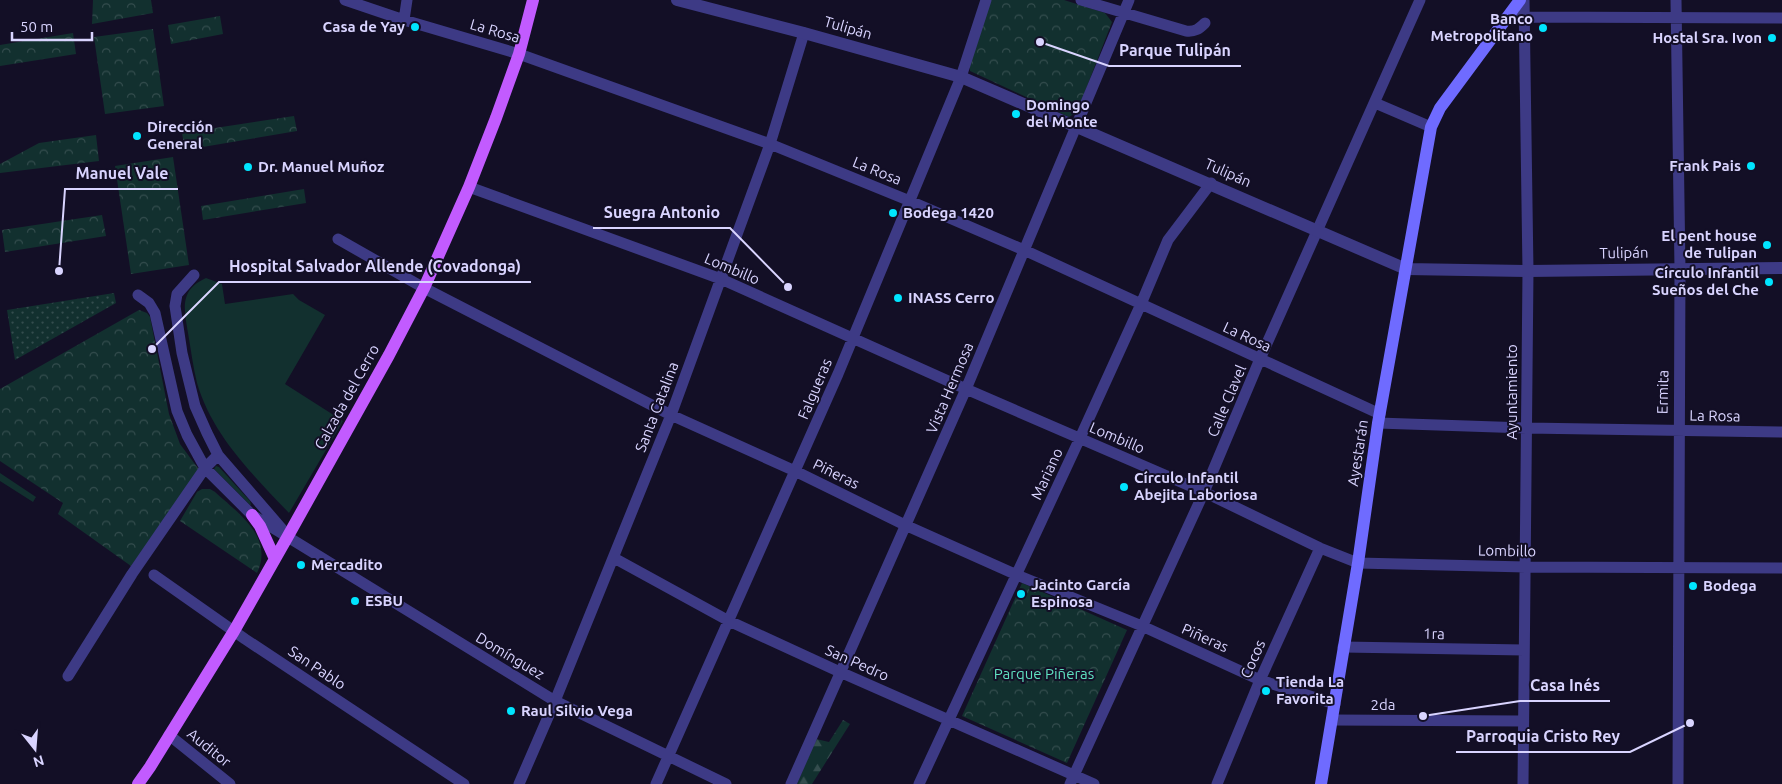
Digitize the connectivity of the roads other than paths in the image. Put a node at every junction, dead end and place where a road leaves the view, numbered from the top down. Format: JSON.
{"nodes":[{"id":1,"x":345,"y":0,"type":"edge"},
{"id":2,"x":407,"y":0,"type":"edge"},
{"id":3,"x":532,"y":0,"type":"edge"},
{"id":4,"x":677,"y":0,"type":"edge"},
{"id":5,"x":986,"y":0,"type":"edge"},
{"id":6,"x":1081,"y":0,"type":"edge"},
{"id":7,"x":1129,"y":0,"type":"edge"},
{"id":8,"x":1420,"y":0,"type":"edge"},
{"id":9,"x":1520,"y":0,"type":"edge"},
{"id":10,"x":1524,"y":0,"type":"edge"},
{"id":11,"x":1676,"y":0,"type":"edge"},
{"id":12,"x":1124,"y":13,"type":"junction"},
{"id":13,"x":1508,"y":17,"type":"junction"},
{"id":14,"x":1524,"y":17,"type":"junction"},
{"id":15,"x":1677,"y":18,"type":"junction"},
{"id":16,"x":1782,"y":18,"type":"edge"},
{"id":17,"x":404,"y":20,"type":"junction"},
{"id":18,"x":1205,"y":23,"type":"dead end"},
{"id":19,"x":804,"y":33,"type":"junction"},
{"id":20,"x":519,"y":54,"type":"junction"},
{"id":21,"x":961,"y":77,"type":"junction"},
{"id":22,"x":1375,"y":103,"type":"junction"},
{"id":23,"x":1076,"y":126,"type":"junction"},
{"id":24,"x":1431,"y":127,"type":"junction"},
{"id":25,"x":770,"y":144,"type":"junction"},
{"id":26,"x":1211,"y":184,"type":"junction"},
{"id":27,"x":469,"y":187,"type":"junction"},
{"id":28,"x":910,"y":200,"type":"junction"},
{"id":29,"x":1317,"y":230,"type":"junction"},
{"id":30,"x":338,"y":239,"type":"dead end"},
{"id":31,"x":1024,"y":250,"type":"junction"},
{"id":32,"x":1782,"y":268,"type":"edge"},
{"id":33,"x":1406,"y":269,"type":"junction"},
{"id":34,"x":1680,"y":269,"type":"junction"},
{"id":35,"x":1528,"y":271,"type":"junction"},
{"id":36,"x":194,"y":275,"type":"dead end"},
{"id":37,"x":721,"y":279,"type":"junction"},
{"id":38,"x":424,"y":288,"type":"junction"},
{"id":39,"x":138,"y":295,"type":"dead end"},
{"id":40,"x":1141,"y":304,"type":"junction"},
{"id":41,"x":852,"y":338,"type":"junction"},
{"id":42,"x":1260,"y":360,"type":"junction"},
{"id":43,"x":966,"y":389,"type":"junction"},
{"id":44,"x":671,"y":415,"type":"junction"},
{"id":45,"x":1379,"y":418,"type":"junction"},
{"id":46,"x":1527,"y":428,"type":"junction"},
{"id":47,"x":1678,"y":431,"type":"junction"},
{"id":48,"x":1782,"y":432,"type":"edge"},
{"id":49,"x":1080,"y":438,"type":"junction"},
{"id":50,"x":218,"y":455,"type":"junction"},
{"id":51,"x":205,"y":468,"type":"junction"},
{"id":52,"x":795,"y":471,"type":"junction"},
{"id":53,"x":1204,"y":492,"type":"junction"},
{"id":54,"x":252,"y":515,"type":"junction"},
{"id":55,"x":905,"y":525,"type":"junction"},
{"id":56,"x":288,"y":536,"type":"junction"},
{"id":57,"x":1320,"y":548,"type":"junction"},
{"id":58,"x":614,"y":558,"type":"junction"},
{"id":59,"x":275,"y":559,"type":"junction"},
{"id":60,"x":1358,"y":563,"type":"junction"},
{"id":61,"x":1526,"y":567,"type":"junction"},
{"id":62,"x":1782,"y":568,"type":"edge"},
{"id":63,"x":1678,"y":569,"type":"junction"},
{"id":64,"x":154,"y":575,"type":"dead end"},
{"id":65,"x":1017,"y":575,"type":"junction"},
{"id":66,"x":729,"y":621,"type":"junction"},
{"id":67,"x":1142,"y":626,"type":"junction"},
{"id":68,"x":234,"y":631,"type":"junction"},
{"id":69,"x":1343,"y":647,"type":"junction"},
{"id":70,"x":1524,"y":650,"type":"junction"},
{"id":71,"x":840,"y":672,"type":"junction"},
{"id":72,"x":68,"y":676,"type":"dead end"},
{"id":73,"x":1260,"y":680,"type":"junction"},
{"id":74,"x":555,"y":701,"type":"junction"},
{"id":75,"x":1335,"y":704,"type":"junction"},
{"id":76,"x":949,"y":719,"type":"junction"},
{"id":77,"x":1332,"y":720,"type":"junction"},
{"id":78,"x":1523,"y":721,"type":"junction"},
{"id":79,"x":169,"y":735,"type":"junction"},
{"id":80,"x":668,"y":757,"type":"junction"},
{"id":81,"x":1072,"y":779,"type":"edge"},
{"id":82,"x":138,"y":784,"type":"edge"},
{"id":83,"x":230,"y":784,"type":"edge"},
{"id":84,"x":464,"y":784,"type":"edge"},
{"id":85,"x":519,"y":784,"type":"edge"},
{"id":86,"x":656,"y":784,"type":"edge"},
{"id":87,"x":726,"y":784,"type":"edge"},
{"id":88,"x":791,"y":784,"type":"edge"},
{"id":89,"x":919,"y":784,"type":"edge"},
{"id":90,"x":1094,"y":784,"type":"edge"},
{"id":91,"x":1217,"y":784,"type":"edge"},
{"id":92,"x":1321,"y":784,"type":"edge"},
{"id":93,"x":1523,"y":784,"type":"edge"},
{"id":94,"x":1678,"y":784,"type":"edge"}],
"edges":[{"from":1,"to":17,"type":"street","name":"La Rosa"},
{"from":2,"to":17,"type":"street"},
{"from":3,"to":20,"type":"main road","name":"Calzada del Cerro"},
{"from":4,"to":19,"type":"street","name":"Tulipán"},
{"from":5,"to":21,"type":"street","name":"Falgueras"},
{"from":6,"to":12,"type":"street"},
{"from":7,"to":12,"type":"street","name":"Vista Hermosa"},
{"from":8,"to":22,"type":"street","name":"Calle Clavel"},
{"from":9,"to":13,"type":"main road","name":"Ayestarán"},
{"from":10,"to":14,"type":"street","name":"Ayuntamiento"},
{"from":11,"to":15,"type":"street","name":"Ermita"},
{"from":12,"to":18,"type":"street"},
{"from":12,"to":23,"type":"street","name":"Vista Hermosa"},
{"from":13,"to":14,"type":"street"},
{"from":13,"to":24,"type":"main road","name":"Ayestarán"},
{"from":14,"to":15,"type":"street"},
{"from":14,"to":35,"type":"street","name":"Ayuntamiento"},
{"from":15,"to":16,"type":"street"},
{"from":15,"to":34,"type":"street","name":"Ermita"},
{"from":17,"to":20,"type":"street","name":"La Rosa"},
{"from":19,"to":21,"type":"street","name":"Tulipán"},
{"from":19,"to":25,"type":"street","name":"Santa Catalina"},
{"from":20,"to":25,"type":"street","name":"La Rosa"},
{"from":20,"to":27,"type":"main road","name":"Calzada del Cerro"},
{"from":21,"to":23,"type":"street","name":"Tulipán"},
{"from":21,"to":28,"type":"street","name":"Falgueras"},
{"from":22,"to":24,"type":"street"},
{"from":22,"to":29,"type":"street","name":"Calle Clavel"},
{"from":23,"to":26,"type":"street","name":"Tulipán"},
{"from":23,"to":31,"type":"street","name":"Vista Hermosa"},
{"from":24,"to":33,"type":"main road","name":"Ayestarán"},
{"from":25,"to":28,"type":"street","name":"La Rosa"},
{"from":25,"to":37,"type":"street","name":"Santa Catalina"},
{"from":26,"to":29,"type":"street","name":"Tulipán"},
{"from":26,"to":40,"type":"street","name":"Mariano"},
{"from":27,"to":37,"type":"street","name":"Lombillo"},
{"from":27,"to":38,"type":"main road","name":"Calzada del Cerro"},
{"from":28,"to":31,"type":"street","name":"La Rosa"},
{"from":28,"to":41,"type":"street","name":"Falgueras"},
{"from":29,"to":33,"type":"street","name":"Tulipán"},
{"from":29,"to":42,"type":"street","name":"Calle Clavel"},
{"from":30,"to":38,"type":"street","name":"Piñeras"},
{"from":31,"to":40,"type":"street","name":"La Rosa"},
{"from":31,"to":43,"type":"street","name":"Vista Hermosa"},
{"from":32,"to":34,"type":"street","name":"Tulipán"},
{"from":33,"to":35,"type":"street","name":"Tulipán"},
{"from":33,"to":45,"type":"main road","name":"Ayestarán"},
{"from":34,"to":35,"type":"street","name":"Tulipán"},
{"from":34,"to":47,"type":"street","name":"Ermita"},
{"from":35,"to":46,"type":"street","name":"Ayuntamiento"},
{"from":36,"to":50,"type":"street","name":"Domínguez"},
{"from":37,"to":41,"type":"street","name":"Lombillo"},
{"from":37,"to":44,"type":"street","name":"Santa Catalina"},
{"from":38,"to":44,"type":"street","name":"Piñeras"},
{"from":38,"to":56,"type":"main road","name":"Calzada del Cerro"},
{"from":39,"to":51,"type":"street","name":"Domínguez"},
{"from":40,"to":42,"type":"street","name":"La Rosa"},
{"from":40,"to":49,"type":"street","name":"Mariano"},
{"from":41,"to":43,"type":"street","name":"Lombillo"},
{"from":41,"to":52,"type":"street","name":"Falgueras"},
{"from":42,"to":45,"type":"street","name":"La Rosa"},
{"from":42,"to":53,"type":"street","name":"Calle Clavel"},
{"from":43,"to":49,"type":"street","name":"Lombillo"},
{"from":43,"to":55,"type":"street","name":"Vista Hermosa"},
{"from":44,"to":52,"type":"street","name":"Piñeras"},
{"from":44,"to":58,"type":"street","name":"Santa Catalina"},
{"from":45,"to":46,"type":"street","name":"La Rosa"},
{"from":45,"to":60,"type":"main road","name":"Ayestarán"},
{"from":46,"to":47,"type":"street","name":"La Rosa"},
{"from":46,"to":61,"type":"street","name":"Ayuntamiento"},
{"from":47,"to":48,"type":"street","name":"La Rosa"},
{"from":47,"to":63,"type":"street","name":"Ermita"},
{"from":49,"to":53,"type":"street","name":"Lombillo"},
{"from":49,"to":65,"type":"street","name":"Mariano"},
{"from":50,"to":51,"type":"street"},
{"from":50,"to":56,"type":"street","name":"Domínguez"},
{"from":51,"to":54,"type":"street","name":"Domínguez"},
{"from":51,"to":72,"type":"street"},
{"from":52,"to":55,"type":"street","name":"Piñeras"},
{"from":52,"to":66,"type":"street","name":"Falgueras"},
{"from":53,"to":57,"type":"street","name":"Lombillo"},
{"from":53,"to":67,"type":"street","name":"Calle Clavel"},
{"from":54,"to":56,"type":"street","name":"Domínguez"},
{"from":54,"to":59,"type":"main road"},
{"from":55,"to":65,"type":"street","name":"Piñeras"},
{"from":55,"to":71,"type":"street","name":"Vista Hermosa"},
{"from":56,"to":59,"type":"main road","name":"Calzada del Cerro"},
{"from":56,"to":74,"type":"street","name":"Domínguez"},
{"from":57,"to":60,"type":"street","name":"Lombillo"},
{"from":57,"to":73,"type":"street","name":"Cocos"},
{"from":58,"to":66,"type":"street","name":"San Pedro"},
{"from":58,"to":74,"type":"street","name":"Santa Catalina"},
{"from":59,"to":68,"type":"main road","name":"Calzada del Cerro"},
{"from":60,"to":61,"type":"street","name":"Lombillo"},
{"from":60,"to":69,"type":"main road","name":"Ayestarán"},
{"from":61,"to":63,"type":"street","name":"Lombillo"},
{"from":61,"to":70,"type":"street","name":"Ayuntamiento"},
{"from":62,"to":63,"type":"street","name":"Lombillo"},
{"from":63,"to":94,"type":"street","name":"Ermita"},
{"from":64,"to":68,"type":"street","name":"San Pablo"},
{"from":65,"to":67,"type":"street","name":"Piñeras"},
{"from":65,"to":76,"type":"street","name":"Mariano"},
{"from":66,"to":71,"type":"street","name":"San Pedro"},
{"from":66,"to":80,"type":"street","name":"Falgueras"},
{"from":67,"to":73,"type":"street","name":"Piñeras"},
{"from":67,"to":81,"type":"street","name":"Calle Clavel"},
{"from":68,"to":79,"type":"main road","name":"Calzada del Cerro"},
{"from":68,"to":84,"type":"street","name":"San Pablo"},
{"from":69,"to":70,"type":"street","name":"1ra"},
{"from":69,"to":75,"type":"main road","name":"Ayestarán"},
{"from":70,"to":78,"type":"street","name":"Ayuntamiento"},
{"from":71,"to":76,"type":"street","name":"San Pedro"},
{"from":71,"to":88,"type":"street","name":"Vista Hermosa"},
{"from":73,"to":75,"type":"street","name":"Piñeras"},
{"from":73,"to":91,"type":"street","name":"Cocos"},
{"from":74,"to":80,"type":"street","name":"Domínguez"},
{"from":74,"to":85,"type":"street","name":"Santa Catalina"},
{"from":75,"to":77,"type":"main road","name":"Ayestarán"},
{"from":76,"to":81,"type":"street","name":"San Pedro"},
{"from":76,"to":89,"type":"street","name":"Mariano"},
{"from":77,"to":78,"type":"street","name":"2da"},
{"from":77,"to":92,"type":"main road","name":"Ayestarán"},
{"from":78,"to":93,"type":"street","name":"Ayuntamiento"},
{"from":79,"to":82,"type":"main road","name":"Calzada del Cerro"},
{"from":79,"to":83,"type":"street","name":"Auditor"},
{"from":80,"to":86,"type":"street","name":"Falgueras"},
{"from":80,"to":87,"type":"street","name":"Domínguez"},
{"from":81,"to":90,"type":"street","name":"San Pedro"}]}
